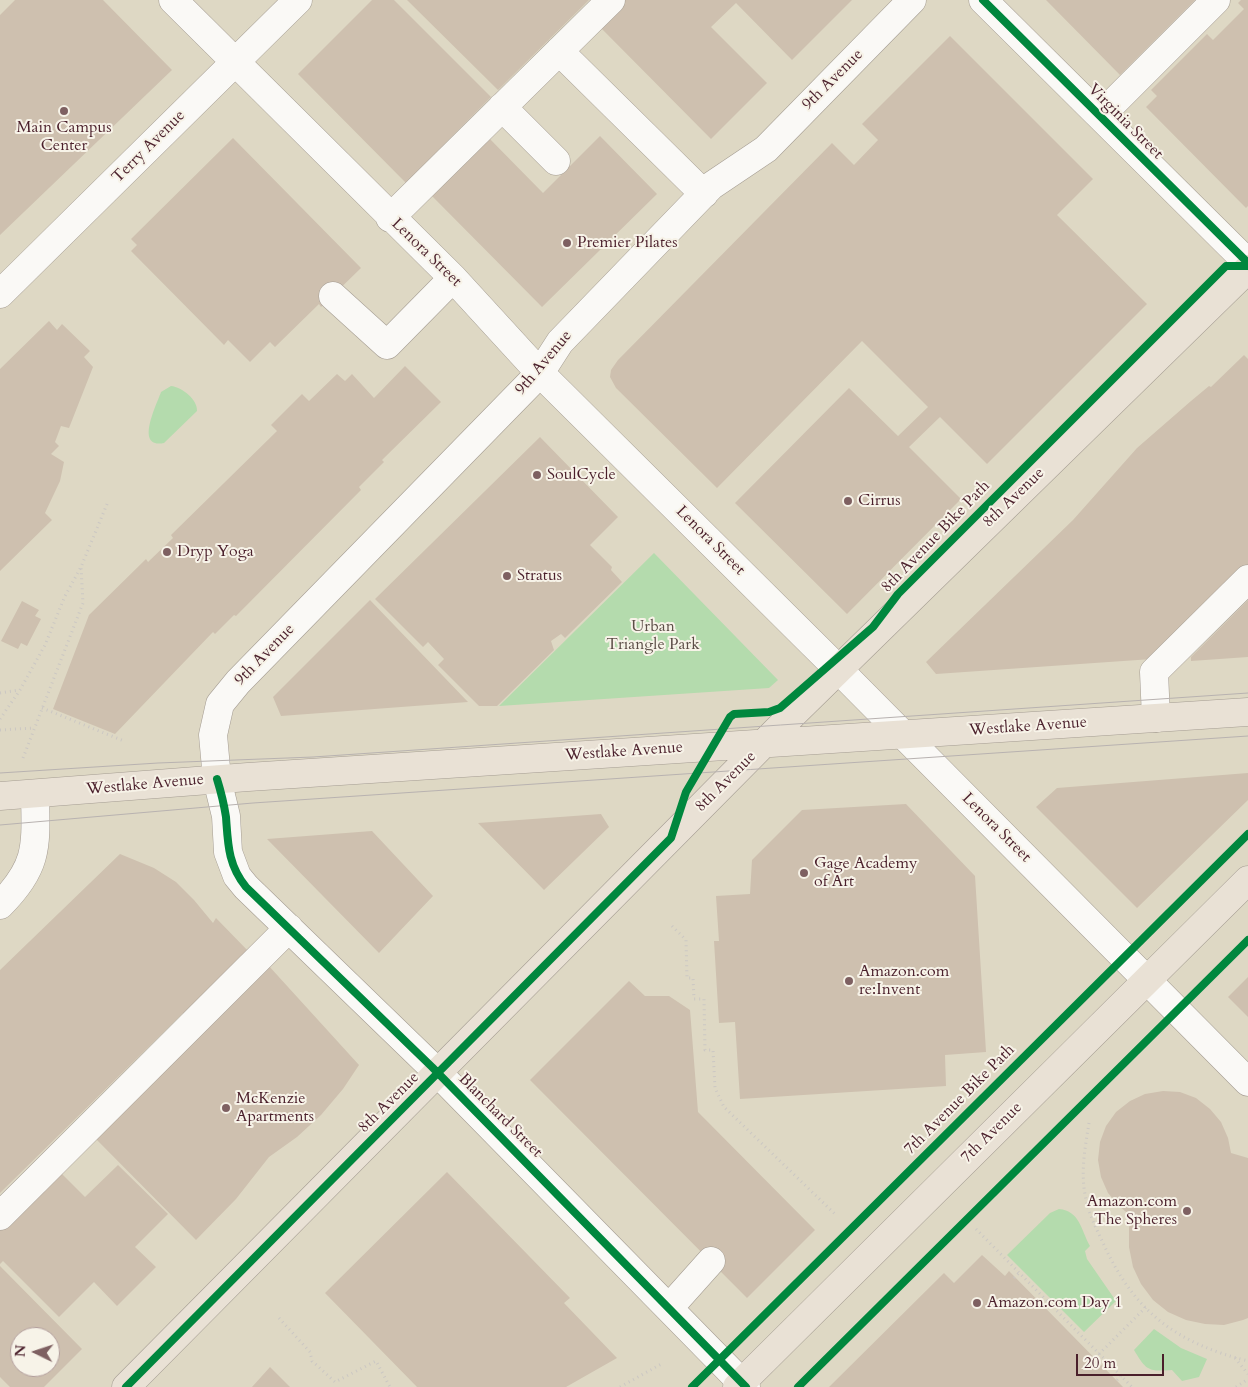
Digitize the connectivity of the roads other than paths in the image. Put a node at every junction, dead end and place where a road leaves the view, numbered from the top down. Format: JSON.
{"nodes":[{"id":1,"x":172,"y":0,"type":"edge"},
{"id":2,"x":298,"y":0,"type":"edge"},
{"id":3,"x":611,"y":0,"type":"edge"},
{"id":4,"x":912,"y":0,"type":"edge"},
{"id":5,"x":983,"y":0,"type":"edge"},
{"id":6,"x":1216,"y":0,"type":"edge"},
{"id":7,"x":559,"y":51,"type":"junction"},
{"id":8,"x":236,"y":62,"type":"junction"},
{"id":9,"x":502,"y":107,"type":"junction"},
{"id":10,"x":1100,"y":116,"type":"junction"},
{"id":11,"x":556,"y":161,"type":"dead end"},
{"id":12,"x":704,"y":194,"type":"junction"},
{"id":13,"x":390,"y":218,"type":"junction"},
{"id":14,"x":1248,"y":263,"type":"edge"},
{"id":15,"x":1248,"y":269,"type":"edge"},
{"id":16,"x":453,"y":278,"type":"junction"},
{"id":17,"x":0,"y":294,"type":"edge"},
{"id":18,"x":333,"y":296,"type":"dead end"},
{"id":19,"x":540,"y":373,"type":"junction"},
{"id":20,"x":1248,"y":579,"type":"edge"},
{"id":21,"x":838,"y":669,"type":"junction"},
{"id":22,"x":1248,"y":712,"type":"edge"},
{"id":23,"x":1156,"y":718,"type":"junction"},
{"id":24,"x":904,"y":735,"type":"junction"},
{"id":25,"x":765,"y":742,"type":"junction"},
{"id":26,"x":217,"y":779,"type":"junction"},
{"id":27,"x":35,"y":794,"type":"junction"},
{"id":28,"x":0,"y":796,"type":"edge"},
{"id":29,"x":1248,"y":880,"type":"edge"},
{"id":30,"x":0,"y":905,"type":"edge"},
{"id":31,"x":289,"y":928,"type":"junction"},
{"id":32,"x":1146,"y":979,"type":"junction"},
{"id":33,"x":438,"y":1073,"type":"junction"},
{"id":34,"x":1248,"y":1082,"type":"edge"},
{"id":35,"x":0,"y":1216,"type":"edge"},
{"id":36,"x":711,"y":1261,"type":"dead end"},
{"id":37,"x":669,"y":1308,"type":"junction"},
{"id":38,"x":742,"y":1385,"type":"edge"},
{"id":39,"x":126,"y":1387,"type":"edge"}],
"edges":[{"from":1,"to":8,"type":"street","name":"Lenora Street"},
{"from":2,"to":8,"type":"street","name":"Terry Avenue"},
{"from":3,"to":7,"type":"street"},
{"from":4,"to":12,"type":"street","name":"9th Avenue"},
{"from":5,"to":10,"type":"street","name":"Virginia Street"},
{"from":6,"to":10,"type":"street"},
{"from":7,"to":9,"type":"street"},
{"from":7,"to":12,"type":"street"},
{"from":8,"to":13,"type":"street","name":"Lenora Street"},
{"from":8,"to":17,"type":"street","name":"Terry Avenue"},
{"from":9,"to":11,"type":"street"},
{"from":9,"to":13,"type":"street"},
{"from":10,"to":14,"type":"street","name":"Virginia Street"},
{"from":12,"to":19,"type":"street","name":"9th Avenue"},
{"from":13,"to":16,"type":"street","name":"Lenora Street"},
{"from":15,"to":21,"type":"main road","name":"8th Avenue"},
{"from":16,"to":18,"type":"street"},
{"from":16,"to":19,"type":"street","name":"Lenora Street"},
{"from":19,"to":21,"type":"street","name":"Lenora Street"},
{"from":19,"to":26,"type":"street","name":"9th Avenue"},
{"from":20,"to":23,"type":"street"},
{"from":21,"to":24,"type":"street","name":"Lenora Street"},
{"from":21,"to":25,"type":"main road","name":"8th Avenue"},
{"from":22,"to":23,"type":"main road","name":"Westlake Avenue"},
{"from":23,"to":24,"type":"main road","name":"Westlake Avenue"},
{"from":24,"to":25,"type":"main road","name":"Westlake Avenue"},
{"from":24,"to":32,"type":"street","name":"Lenora Street"},
{"from":25,"to":26,"type":"main road","name":"Westlake Avenue"},
{"from":25,"to":33,"type":"main road","name":"8th Avenue"},
{"from":26,"to":27,"type":"main road","name":"Westlake Avenue"},
{"from":26,"to":31,"type":"street","name":"Blanchard Street"},
{"from":27,"to":28,"type":"main road","name":"Westlake Avenue"},
{"from":27,"to":30,"type":"street"},
{"from":29,"to":32,"type":"main road","name":"7th Avenue"},
{"from":31,"to":33,"type":"street","name":"Blanchard Street"},
{"from":31,"to":35,"type":"street"},
{"from":32,"to":34,"type":"street","name":"Lenora Street"},
{"from":32,"to":38,"type":"main road","name":"7th Avenue"},
{"from":33,"to":37,"type":"street","name":"Blanchard Street"},
{"from":33,"to":39,"type":"main road","name":"8th Avenue"},
{"from":36,"to":37,"type":"street"},
{"from":37,"to":38,"type":"street","name":"Blanchard Street"}]}
